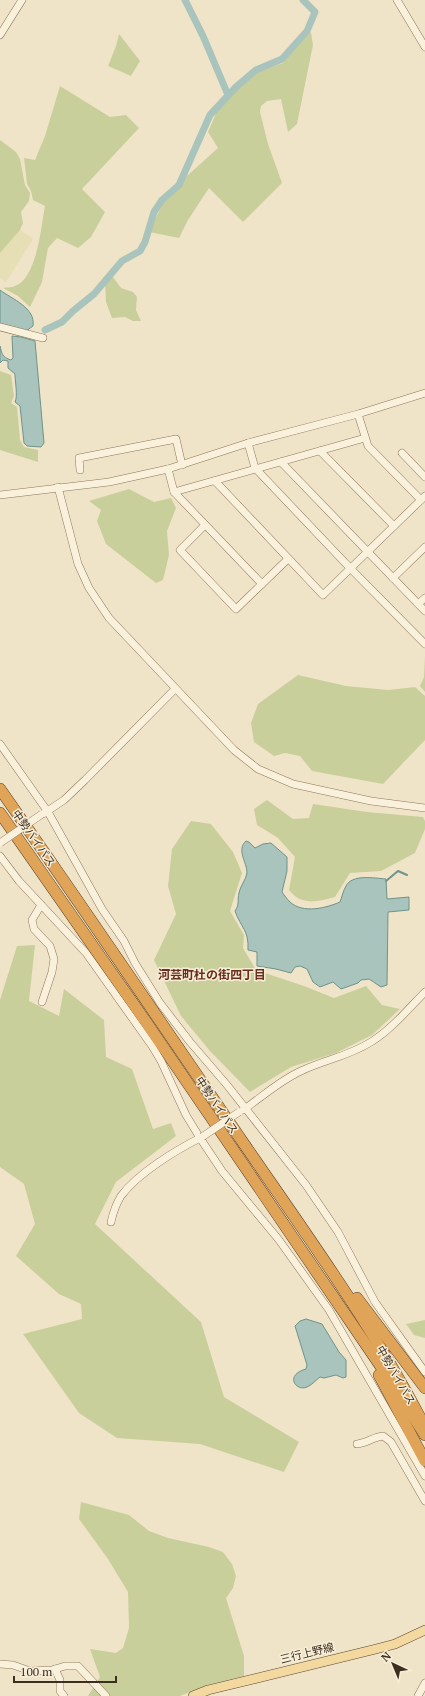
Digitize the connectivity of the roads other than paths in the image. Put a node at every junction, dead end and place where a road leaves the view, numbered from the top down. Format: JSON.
{"nodes":[{"id":1,"x":22,"y":0,"type":"edge"},
{"id":2,"x":397,"y":0,"type":"edge"},
{"id":3,"x":0,"y":35,"type":"edge"},
{"id":4,"x":425,"y":48,"type":"edge"},
{"id":5,"x":0,"y":327,"type":"edge"},
{"id":6,"x":43,"y":338,"type":"dead end"},
{"id":7,"x":425,"y":393,"type":"edge"},
{"id":8,"x":358,"y":414,"type":"junction"},
{"id":9,"x":365,"y":438,"type":"junction"},
{"id":10,"x":248,"y":443,"type":"junction"},
{"id":11,"x":320,"y":451,"type":"junction"},
{"id":12,"x":402,"y":453,"type":"dead end"},
{"id":13,"x":281,"y":462,"type":"junction"},
{"id":14,"x":182,"y":465,"type":"junction"},
{"id":15,"x":255,"y":468,"type":"junction"},
{"id":16,"x":168,"y":469,"type":"junction"},
{"id":17,"x":80,"y":470,"type":"dead end"},
{"id":18,"x":425,"y":477,"type":"edge"},
{"id":19,"x":215,"y":481,"type":"junction"},
{"id":20,"x":58,"y":487,"type":"junction"},
{"id":21,"x":174,"y":492,"type":"junction"},
{"id":22,"x":0,"y":495,"type":"edge"},
{"id":23,"x":423,"y":498,"type":"edge"},
{"id":24,"x":205,"y":525,"type":"junction"},
{"id":25,"x":394,"y":526,"type":"junction"},
{"id":26,"x":425,"y":547,"type":"edge"},
{"id":27,"x":368,"y":552,"type":"junction"},
{"id":28,"x":288,"y":559,"type":"junction"},
{"id":29,"x":351,"y":569,"type":"junction"},
{"id":30,"x":393,"y":578,"type":"junction"},
{"id":31,"x":262,"y":584,"type":"junction"},
{"id":32,"x":425,"y":598,"type":"edge"},
{"id":33,"x":418,"y":604,"type":"junction"},
{"id":34,"x":425,"y":611,"type":"edge"},
{"id":35,"x":425,"y":644,"type":"edge"},
{"id":36,"x":175,"y":689,"type":"junction"},
{"id":37,"x":0,"y":744,"type":"edge"},
{"id":38,"x":0,"y":789,"type":"edge"},
{"id":39,"x":425,"y":808,"type":"edge"},
{"id":40,"x":0,"y":813,"type":"edge"},
{"id":41,"x":45,"y":813,"type":"junction"},
{"id":42,"x":0,"y":842,"type":"edge"},
{"id":43,"x":0,"y":856,"type":"edge"},
{"id":44,"x":41,"y":904,"type":"junction"},
{"id":45,"x":425,"y":992,"type":"edge"},
{"id":46,"x":42,"y":1002,"type":"dead end"},
{"id":47,"x":242,"y":1110,"type":"junction"},
{"id":48,"x":201,"y":1137,"type":"junction"},
{"id":49,"x":110,"y":1222,"type":"dead end"},
{"id":50,"x":305,"y":1231,"type":"junction"},
{"id":51,"x":336,"y":1302,"type":"junction"},
{"id":52,"x":425,"y":1372,"type":"edge"},
{"id":53,"x":425,"y":1388,"type":"edge"},
{"id":54,"x":425,"y":1427,"type":"edge"},
{"id":55,"x":425,"y":1435,"type":"edge"},
{"id":56,"x":357,"y":1444,"type":"dead end"},
{"id":57,"x":425,"y":1461,"type":"edge"},
{"id":58,"x":425,"y":1476,"type":"edge"},
{"id":59,"x":425,"y":1501,"type":"edge"},
{"id":60,"x":425,"y":1630,"type":"edge"},
{"id":61,"x":0,"y":1664,"type":"edge"},
{"id":62,"x":55,"y":1669,"type":"junction"},
{"id":63,"x":425,"y":1683,"type":"edge"},
{"id":64,"x":64,"y":1696,"type":"edge"},
{"id":65,"x":106,"y":1696,"type":"edge"},
{"id":66,"x":192,"y":1696,"type":"edge"},
{"id":67,"x":418,"y":1696,"type":"edge"}],
"edges":[{"from":1,"to":3,"type":"street"},
{"from":2,"to":4,"type":"street"},
{"from":5,"to":6,"type":"street"},
{"from":7,"to":8,"type":"street"},
{"from":8,"to":9,"type":"street"},
{"from":8,"to":10,"type":"street"},
{"from":9,"to":11,"type":"street"},
{"from":9,"to":23,"type":"street"},
{"from":10,"to":14,"type":"street"},
{"from":10,"to":15,"type":"street"},
{"from":11,"to":13,"type":"street"},
{"from":11,"to":25,"type":"street"},
{"from":12,"to":18,"type":"street"},
{"from":13,"to":15,"type":"street"},
{"from":13,"to":27,"type":"street"},
{"from":14,"to":16,"type":"street"},
{"from":14,"to":17,"type":"street"},
{"from":15,"to":19,"type":"street"},
{"from":15,"to":29,"type":"street"},
{"from":16,"to":20,"type":"street"},
{"from":16,"to":21,"type":"street"},
{"from":19,"to":21,"type":"street"},
{"from":19,"to":28,"type":"street"},
{"from":20,"to":22,"type":"street"},
{"from":20,"to":36,"type":"street"},
{"from":21,"to":24,"type":"street"},
{"from":23,"to":25,"type":"street"},
{"from":24,"to":31,"type":"street"},
{"from":24,"to":31,"type":"street"},
{"from":25,"to":27,"type":"street"},
{"from":26,"to":30,"type":"street"},
{"from":27,"to":29,"type":"street"},
{"from":27,"to":30,"type":"street"},
{"from":28,"to":29,"type":"street"},
{"from":28,"to":31,"type":"street"},
{"from":29,"to":35,"type":"street"},
{"from":30,"to":33,"type":"street"},
{"from":32,"to":33,"type":"street"},
{"from":33,"to":34,"type":"street"},
{"from":36,"to":39,"type":"street"},
{"from":36,"to":41,"type":"street"},
{"from":37,"to":41,"type":"street"},
{"from":38,"to":50,"type":"highway","name":"中勢バイパス"},
{"from":40,"to":51,"type":"highway","name":"中勢バイパス"},
{"from":41,"to":42,"type":"street","bridge":true},
{"from":41,"to":47,"type":"street"},
{"from":43,"to":44,"type":"street"},
{"from":44,"to":46,"type":"street"},
{"from":44,"to":48,"type":"street"},
{"from":45,"to":47,"type":"street"},
{"from":47,"to":48,"type":"street","bridge":true},
{"from":47,"to":52,"type":"street"},
{"from":48,"to":49,"type":"street"},
{"from":48,"to":58,"type":"street"},
{"from":50,"to":53,"type":"highway"},
{"from":50,"to":54,"type":"highway","name":"中勢バイパス"},
{"from":51,"to":55,"type":"highway","name":"中勢バイパス"},
{"from":51,"to":57,"type":"highway"},
{"from":56,"to":59,"type":"street"},
{"from":60,"to":66,"type":"main road","name":"三行上野線"},
{"from":61,"to":62,"type":"street"},
{"from":62,"to":64,"type":"street"},
{"from":62,"to":65,"type":"street"},
{"from":63,"to":67,"type":"street"}]}
